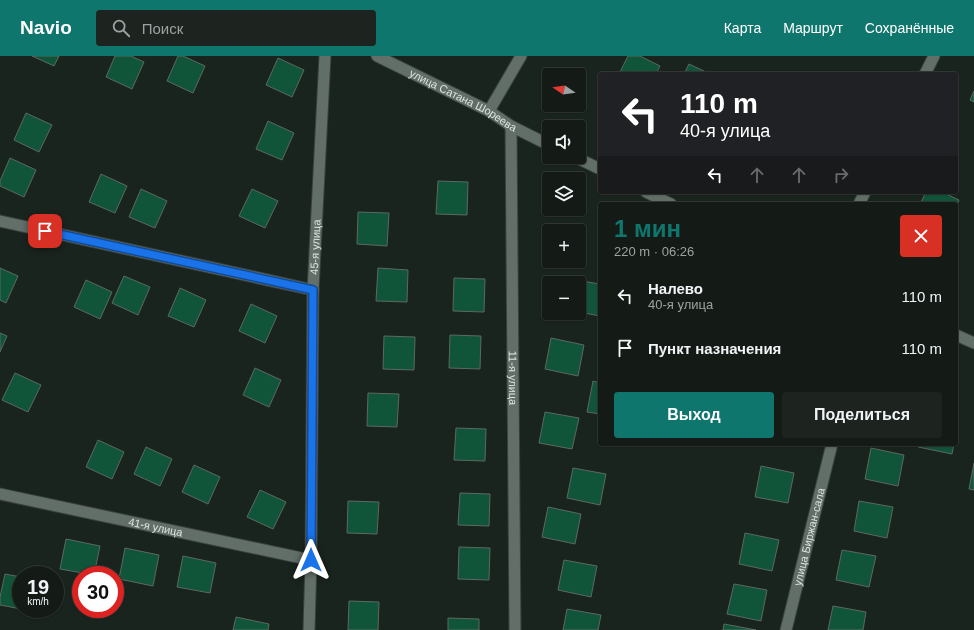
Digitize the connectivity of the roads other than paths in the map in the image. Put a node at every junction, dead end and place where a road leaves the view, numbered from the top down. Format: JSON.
{"nodes":[{"id":1,"x":325,"y":56,"type":"edge"},
{"id":2,"x":377,"y":56,"type":"edge"},
{"id":3,"x":521,"y":56,"type":"edge"},
{"id":4,"x":934,"y":56,"type":"edge"},
{"id":5,"x":926,"y":72,"type":"edge"},
{"id":6,"x":489,"y":111,"type":"junction"},
{"id":7,"x":511,"y":126,"type":"junction"},
{"id":8,"x":542,"y":142,"type":"edge"},
{"id":9,"x":586,"y":163,"type":"edge"},
{"id":10,"x":598,"y":168,"type":"edge"},
{"id":11,"x":650,"y":194,"type":"edge"},
{"id":12,"x":667,"y":202,"type":"edge"},
{"id":13,"x":0,"y":221,"type":"edge"},
{"id":14,"x":313,"y":290,"type":"junction"},
{"id":15,"x":958,"y":336,"type":"edge"},
{"id":16,"x":974,"y":343,"type":"edge"},
{"id":17,"x":832,"y":446,"type":"edge"},
{"id":18,"x":0,"y":494,"type":"edge"},
{"id":19,"x":311,"y":560,"type":"junction"},
{"id":20,"x":309,"y":630,"type":"edge"},
{"id":21,"x":515,"y":630,"type":"edge"},
{"id":22,"x":786,"y":630,"type":"edge"}],
"edges":[{"from":1,"to":14,"type":"street","name":"45-я улица"},
{"from":2,"to":6,"type":"street","name":"улица Сатана Шореева"},
{"from":3,"to":6,"type":"street"},
{"from":4,"to":5,"type":"street"},
{"from":6,"to":7,"type":"street","name":"улица Сатана Шореева"},
{"from":7,"to":8,"type":"street","name":"улица Сатана Шореева"},
{"from":7,"to":21,"type":"street","name":"11-я улица"},
{"from":9,"to":10,"type":"street"},
{"from":11,"to":12,"type":"street"},
{"from":13,"to":14,"type":"street"},
{"from":14,"to":19,"type":"street","name":"45-я улица"},
{"from":15,"to":16,"type":"street"},
{"from":17,"to":22,"type":"street","name":"улица Биржан-сала"},
{"from":18,"to":19,"type":"street","name":"41-я улица"},
{"from":19,"to":20,"type":"street","name":"45-я улица"}]}
